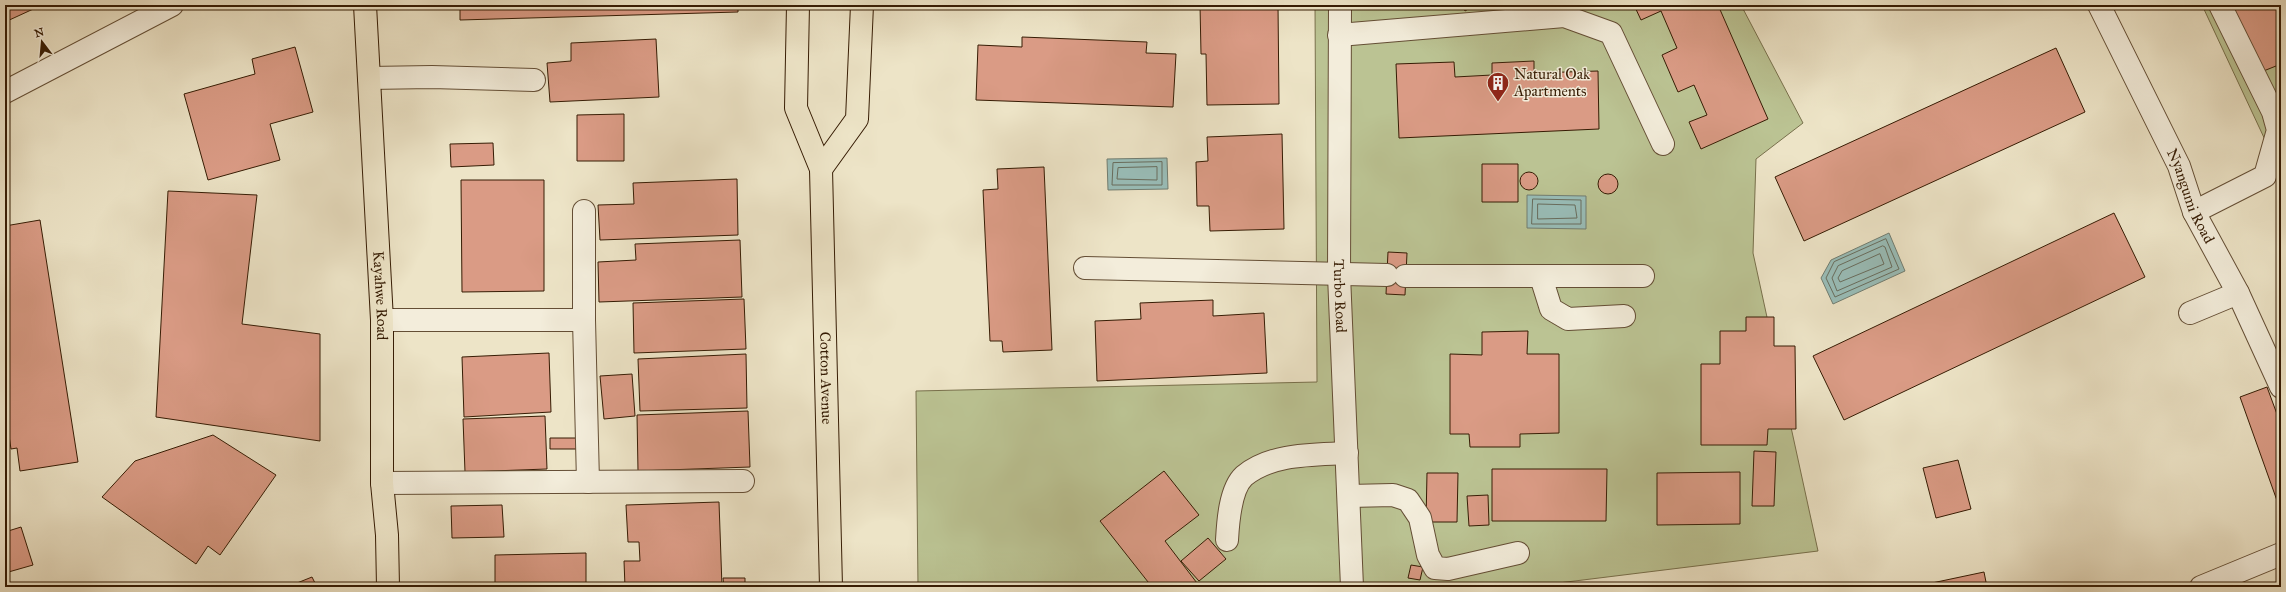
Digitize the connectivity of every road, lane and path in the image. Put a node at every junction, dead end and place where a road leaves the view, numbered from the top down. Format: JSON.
{"nodes":[{"id":1,"x":172,"y":5,"type":"edge"},
{"id":2,"x":364,"y":5,"type":"edge"},
{"id":3,"x":798,"y":5,"type":"edge"},
{"id":4,"x":862,"y":5,"type":"edge"},
{"id":5,"x":1340,"y":5,"type":"edge"},
{"id":6,"x":2100,"y":5,"type":"edge"},
{"id":7,"x":2220,"y":5,"type":"edge"},
{"id":8,"x":1568,"y":10,"type":"edge"},
{"id":9,"x":1339,"y":35,"type":"junction"},
{"id":10,"x":369,"y":78,"type":"junction"},
{"id":11,"x":534,"y":80,"type":"dead end"},
{"id":12,"x":5,"y":92,"type":"edge"},
{"id":13,"x":2277,"y":114,"type":"edge"},
{"id":14,"x":1663,"y":144,"type":"dead end"},
{"id":15,"x":821,"y":169,"type":"junction"},
{"id":16,"x":584,"y":211,"type":"dead end"},
{"id":17,"x":2194,"y":212,"type":"junction"},
{"id":18,"x":1085,"y":268,"type":"dead end"},
{"id":19,"x":1339,"y":275,"type":"junction"},
{"id":20,"x":1643,"y":276,"type":"dead end"},
{"id":21,"x":1542,"y":277,"type":"junction"},
{"id":22,"x":2238,"y":293,"type":"junction"},
{"id":23,"x":2190,"y":313,"type":"dead end"},
{"id":24,"x":1624,"y":316,"type":"dead end"},
{"id":25,"x":382,"y":320,"type":"junction"},
{"id":26,"x":584,"y":320,"type":"junction"},
{"id":27,"x":2281,"y":387,"type":"edge"},
{"id":28,"x":1347,"y":453,"type":"junction"},
{"id":29,"x":743,"y":481,"type":"dead end"},
{"id":30,"x":588,"y":482,"type":"junction"},
{"id":31,"x":382,"y":483,"type":"junction"},
{"id":32,"x":1349,"y":496,"type":"junction"},
{"id":33,"x":1227,"y":540,"type":"dead end"},
{"id":34,"x":1518,"y":553,"type":"dead end"},
{"id":35,"x":2281,"y":554,"type":"edge"},
{"id":36,"x":388,"y":587,"type":"edge"},
{"id":37,"x":832,"y":587,"type":"edge"},
{"id":38,"x":1352,"y":587,"type":"edge"},
{"id":39,"x":2201,"y":587,"type":"edge"}],
"edges":[{"from":1,"to":12,"type":"street"},
{"from":2,"to":10,"type":"main road","name":"Kayahwe Road"},
{"from":3,"to":15,"type":"main road","name":"Cotton Avenue"},
{"from":4,"to":15,"type":"main road"},
{"from":5,"to":9,"type":"street","name":"Turbo Road"},
{"from":6,"to":17,"type":"street","name":"Nyangumi Road"},
{"from":7,"to":13,"type":"street"},
{"from":8,"to":9,"type":"street"},
{"from":8,"to":14,"type":"street"},
{"from":9,"to":19,"type":"street","name":"Turbo Road"},
{"from":10,"to":11,"type":"street"},
{"from":10,"to":25,"type":"main road","name":"Kayahwe Road"},
{"from":13,"to":17,"type":"street"},
{"from":15,"to":37,"type":"main road","name":"Cotton Avenue"},
{"from":16,"to":26,"type":"street"},
{"from":17,"to":22,"type":"street","name":"Nyangumi Road"},
{"from":18,"to":19,"type":"street"},
{"from":19,"to":21,"type":"street"},
{"from":19,"to":28,"type":"street","name":"Turbo Road"},
{"from":20,"to":21,"type":"street"},
{"from":21,"to":24,"type":"street"},
{"from":22,"to":23,"type":"street"},
{"from":22,"to":27,"type":"street","name":"Nyangumi Road"},
{"from":25,"to":26,"type":"street"},
{"from":25,"to":31,"type":"main road","name":"Kayahwe Road"},
{"from":26,"to":30,"type":"street"},
{"from":28,"to":32,"type":"street","name":"Turbo Road"},
{"from":28,"to":33,"type":"street"},
{"from":29,"to":30,"type":"street"},
{"from":30,"to":31,"type":"street"},
{"from":31,"to":36,"type":"main road","name":"Kayahwe Road"},
{"from":32,"to":34,"type":"street"},
{"from":32,"to":38,"type":"street","name":"Turbo Road"},
{"from":35,"to":39,"type":"street"}]}
